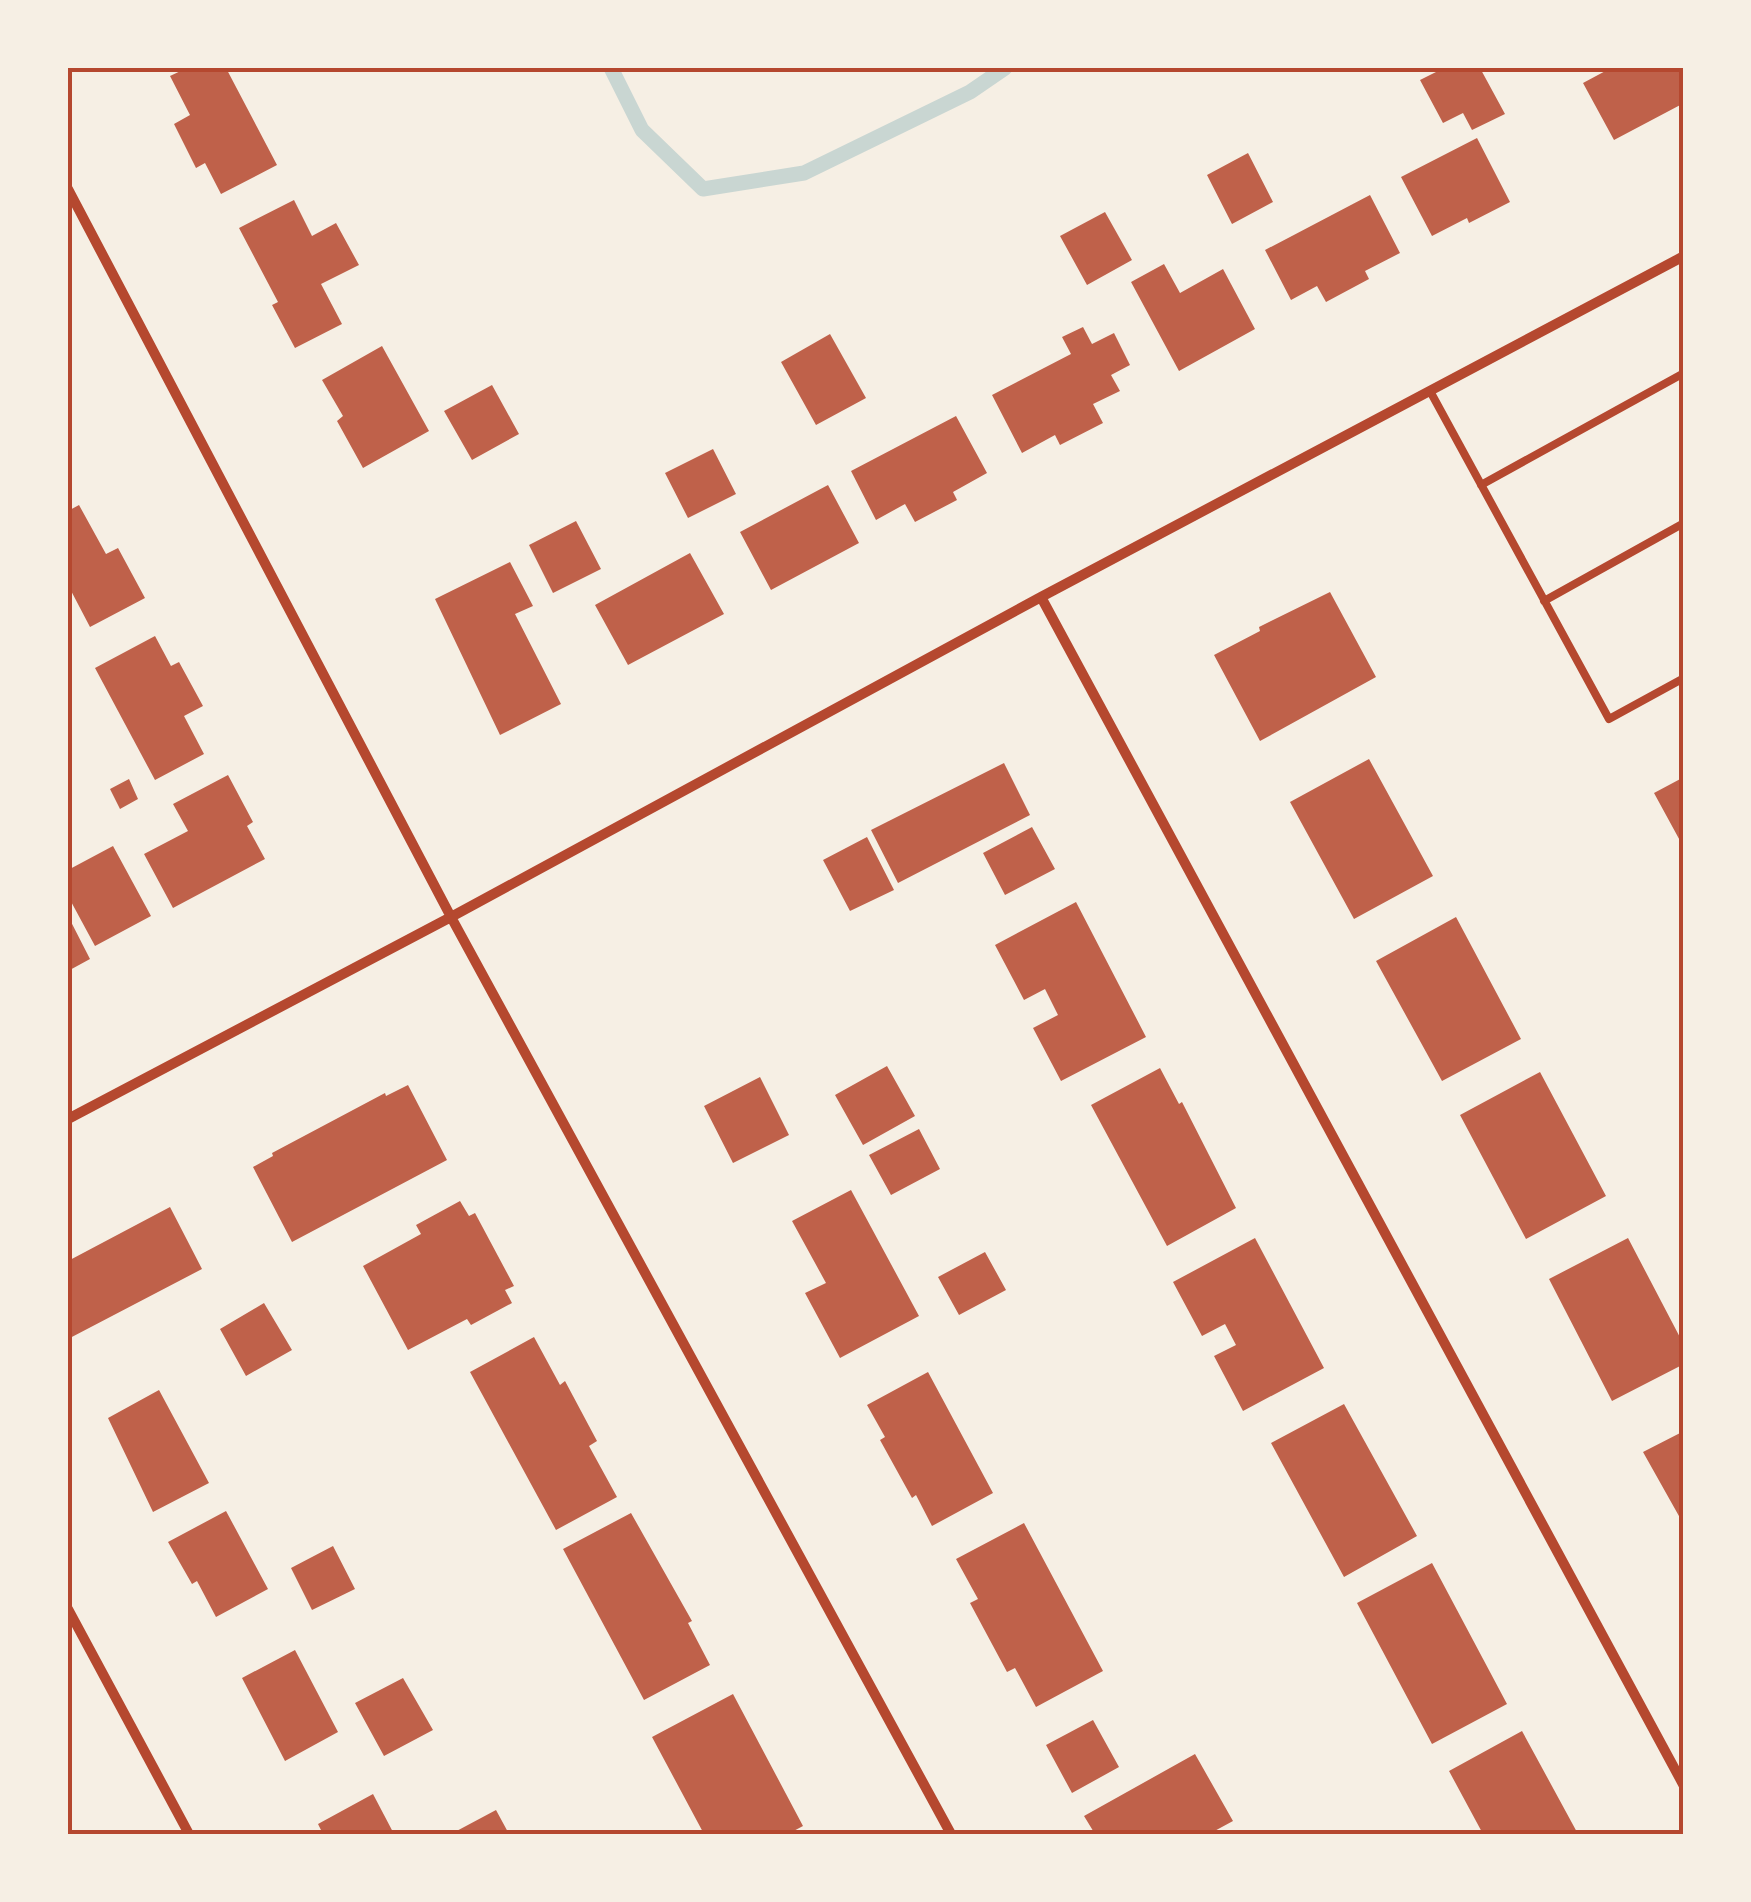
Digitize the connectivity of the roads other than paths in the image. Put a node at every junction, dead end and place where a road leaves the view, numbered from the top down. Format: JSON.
{"nodes":[{"id":1,"x":68,"y":189,"type":"edge"},
{"id":2,"x":1684,"y":256,"type":"edge"},
{"id":3,"x":1684,"y":372,"type":"edge"},
{"id":4,"x":1430,"y":391,"type":"junction"},
{"id":5,"x":1481,"y":485,"type":"junction"},
{"id":6,"x":1684,"y":524,"type":"edge"},
{"id":7,"x":1041,"y":597,"type":"junction"},
{"id":8,"x":1544,"y":600,"type":"junction"},
{"id":9,"x":1684,"y":678,"type":"edge"},
{"id":10,"x":451,"y":917,"type":"junction"},
{"id":11,"x":68,"y":1119,"type":"edge"},
{"id":12,"x":68,"y":1610,"type":"edge"},
{"id":13,"x":1684,"y":1786,"type":"edge"},
{"id":14,"x":189,"y":1834,"type":"edge"},
{"id":15,"x":951,"y":1834,"type":"edge"}],
"edges":[{"from":1,"to":10,"type":"street"},
{"from":2,"to":4,"type":"street"},
{"from":3,"to":5,"type":"lane"},
{"from":4,"to":5,"type":"lane"},
{"from":4,"to":7,"type":"street"},
{"from":5,"to":8,"type":"lane"},
{"from":6,"to":8,"type":"lane"},
{"from":7,"to":10,"type":"street"},
{"from":7,"to":13,"type":"street"},
{"from":8,"to":9,"type":"lane"},
{"from":10,"to":11,"type":"street"},
{"from":10,"to":15,"type":"street"},
{"from":12,"to":14,"type":"street"}]}
